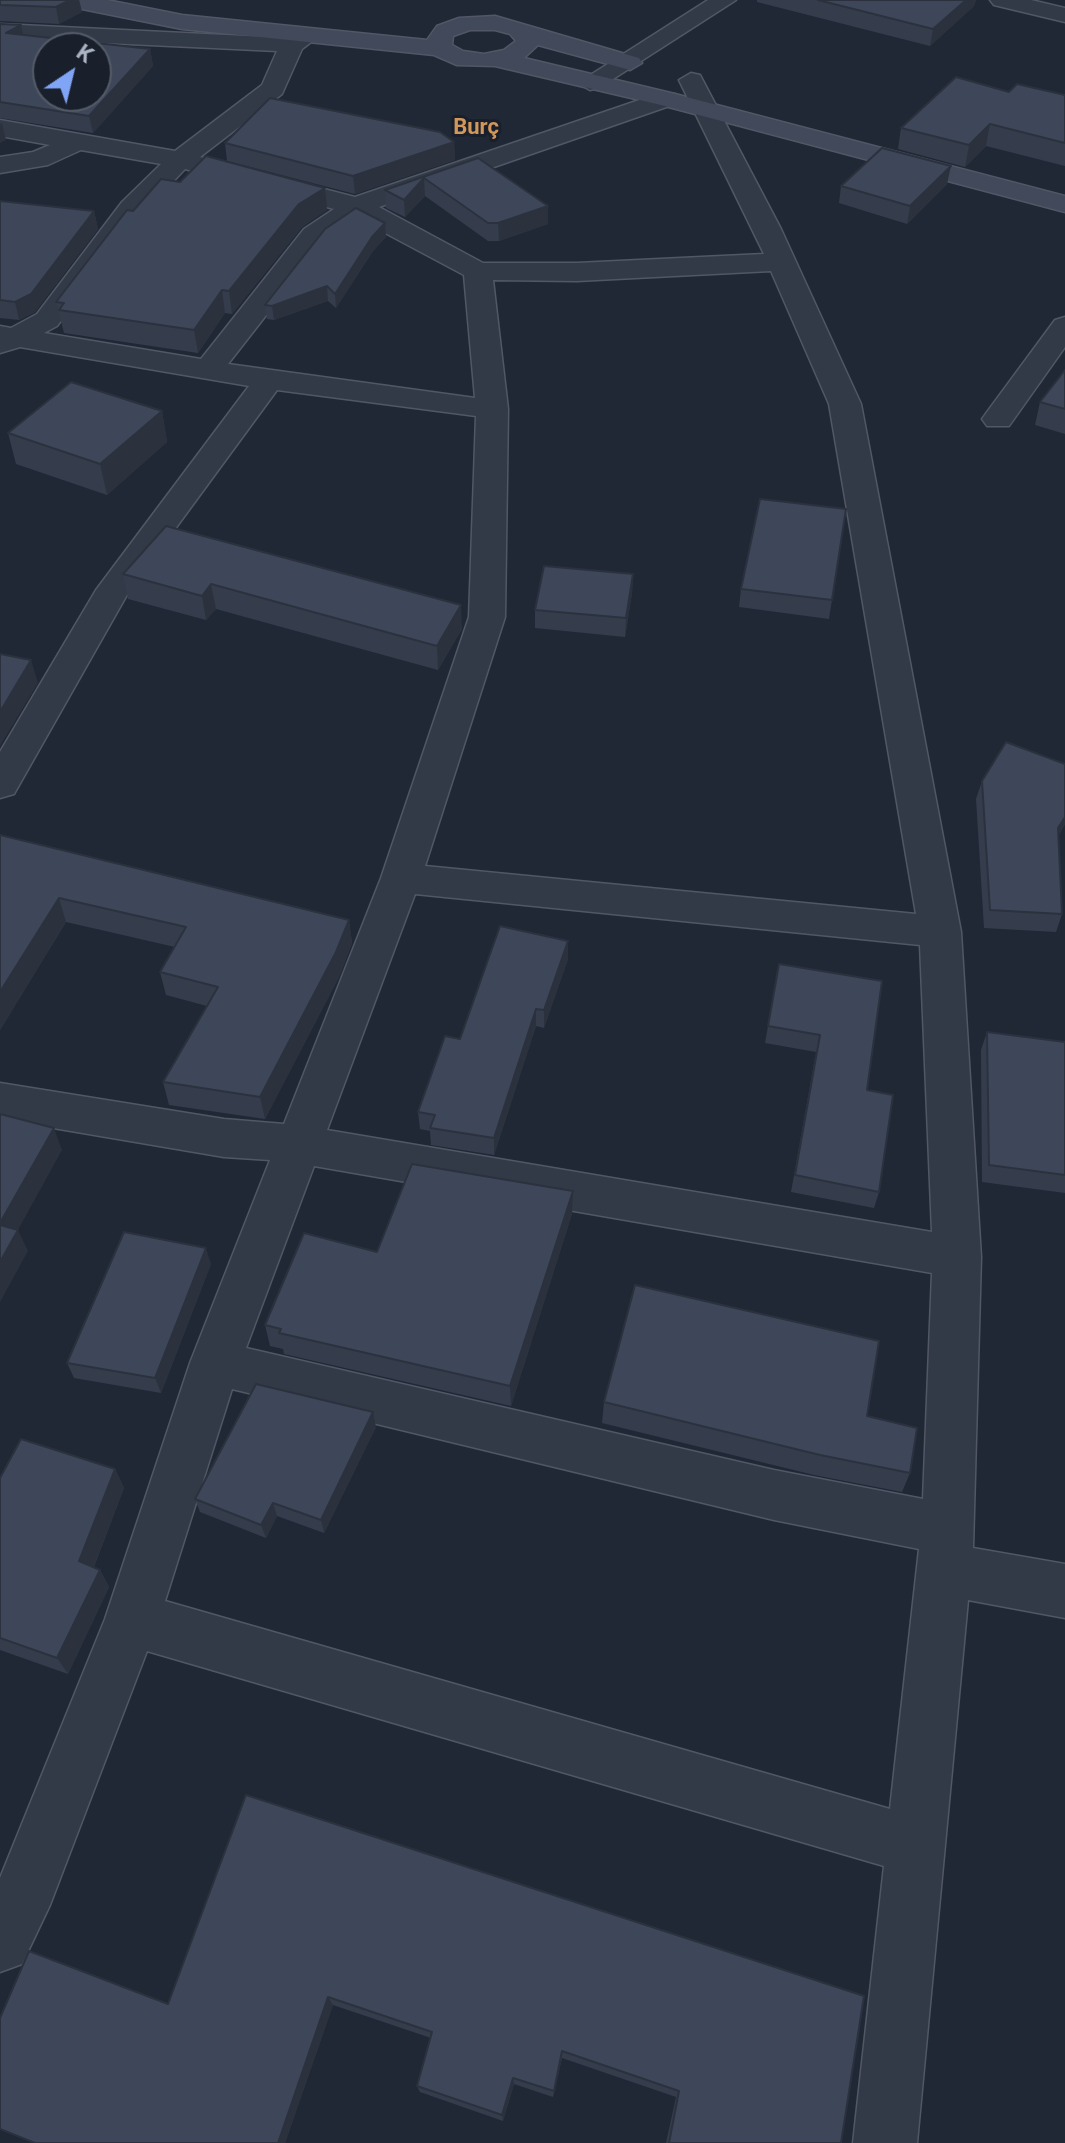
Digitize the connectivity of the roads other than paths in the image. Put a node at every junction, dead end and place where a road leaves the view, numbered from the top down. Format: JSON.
{"nodes":[{"id":1,"x":72,"y":0,"type":"edge"},
{"id":2,"x":470,"y":0,"type":"edge"},
{"id":3,"x":724,"y":0,"type":"edge"},
{"id":4,"x":1002,"y":0,"type":"edge"},
{"id":5,"x":430,"y":8,"type":"dead end"},
{"id":6,"x":1065,"y":15,"type":"edge"},
{"id":7,"x":495,"y":23,"type":"junction"},
{"id":8,"x":0,"y":31,"type":"edge"},
{"id":9,"x":525,"y":34,"type":"junction"},
{"id":10,"x":443,"y":39,"type":"junction"},
{"id":11,"x":299,"y":40,"type":"junction"},
{"id":12,"x":499,"y":60,"type":"junction"},
{"id":13,"x":621,"y":60,"type":"junction"},
{"id":14,"x":590,"y":83,"type":"junction"},
{"id":15,"x":676,"y":86,"type":"junction"},
{"id":16,"x":0,"y":128,"type":"edge"},
{"id":17,"x":75,"y":143,"type":"junction"},
{"id":18,"x":180,"y":160,"type":"junction"},
{"id":19,"x":0,"y":165,"type":"edge"},
{"id":20,"x":1065,"y":179,"type":"edge"},
{"id":21,"x":1065,"y":204,"type":"edge"},
{"id":22,"x":356,"y":206,"type":"junction"},
{"id":23,"x":780,"y":262,"type":"junction"},
{"id":24,"x":478,"y":271,"type":"junction"},
{"id":25,"x":1065,"y":326,"type":"edge"},
{"id":26,"x":5,"y":340,"type":"edge"},
{"id":27,"x":208,"y":370,"type":"junction"},
{"id":28,"x":269,"y":380,"type":"junction"},
{"id":29,"x":492,"y":409,"type":"junction"},
{"id":30,"x":998,"y":419,"type":"dead end"},
{"id":31,"x":0,"y":785,"type":"edge"},
{"id":32,"x":401,"y":878,"type":"junction"},
{"id":33,"x":940,"y":932,"type":"junction"},
{"id":34,"x":0,"y":1101,"type":"edge"},
{"id":35,"x":297,"y":1144,"type":"junction"},
{"id":36,"x":957,"y":1257,"type":"junction"},
{"id":37,"x":215,"y":1363,"type":"junction"},
{"id":38,"x":946,"y":1549,"type":"junction"},
{"id":39,"x":1065,"y":1591,"type":"edge"},
{"id":40,"x":132,"y":1619,"type":"junction"},
{"id":41,"x":918,"y":1846,"type":"junction"},
{"id":42,"x":0,"y":1942,"type":"edge"},
{"id":43,"x":885,"y":2143,"type":"edge"}],
"edges":[{"from":1,"to":11,"type":"main road"},
{"from":2,"to":7,"type":"main road"},
{"from":3,"to":13,"type":"street"},
{"from":4,"to":6,"type":"street"},
{"from":5,"to":10,"type":"main road"},
{"from":7,"to":9,"type":"main road"},
{"from":7,"to":10,"type":"main road"},
{"from":8,"to":11,"type":"street"},
{"from":9,"to":12,"type":"main road"},
{"from":9,"to":13,"type":"main road"},
{"from":10,"to":11,"type":"main road"},
{"from":10,"to":12,"type":"main road"},
{"from":11,"to":18,"type":"street"},
{"from":12,"to":14,"type":"main road"},
{"from":13,"to":14,"type":"street"},
{"from":13,"to":15,"type":"main road"},
{"from":14,"to":15,"type":"main road"},
{"from":15,"to":20,"type":"main road"},
{"from":15,"to":21,"type":"main road"},
{"from":15,"to":22,"type":"street"},
{"from":15,"to":23,"type":"street"},
{"from":16,"to":17,"type":"street"},
{"from":17,"to":18,"type":"street"},
{"from":17,"to":19,"type":"street"},
{"from":18,"to":22,"type":"street"},
{"from":18,"to":26,"type":"street"},
{"from":22,"to":24,"type":"street"},
{"from":22,"to":27,"type":"street"},
{"from":23,"to":24,"type":"street"},
{"from":23,"to":33,"type":"street"},
{"from":24,"to":29,"type":"street"},
{"from":25,"to":30,"type":"street"},
{"from":26,"to":27,"type":"street"},
{"from":27,"to":28,"type":"street"},
{"from":28,"to":29,"type":"street"},
{"from":28,"to":31,"type":"street"},
{"from":29,"to":32,"type":"street"},
{"from":32,"to":33,"type":"street"},
{"from":32,"to":35,"type":"street"},
{"from":33,"to":36,"type":"street"},
{"from":34,"to":35,"type":"street"},
{"from":35,"to":36,"type":"street"},
{"from":35,"to":37,"type":"street"},
{"from":36,"to":38,"type":"street"},
{"from":37,"to":38,"type":"street"},
{"from":37,"to":40,"type":"street"},
{"from":38,"to":39,"type":"street"},
{"from":38,"to":41,"type":"street"},
{"from":40,"to":41,"type":"street"},
{"from":40,"to":42,"type":"street"},
{"from":41,"to":43,"type":"street"}]}
